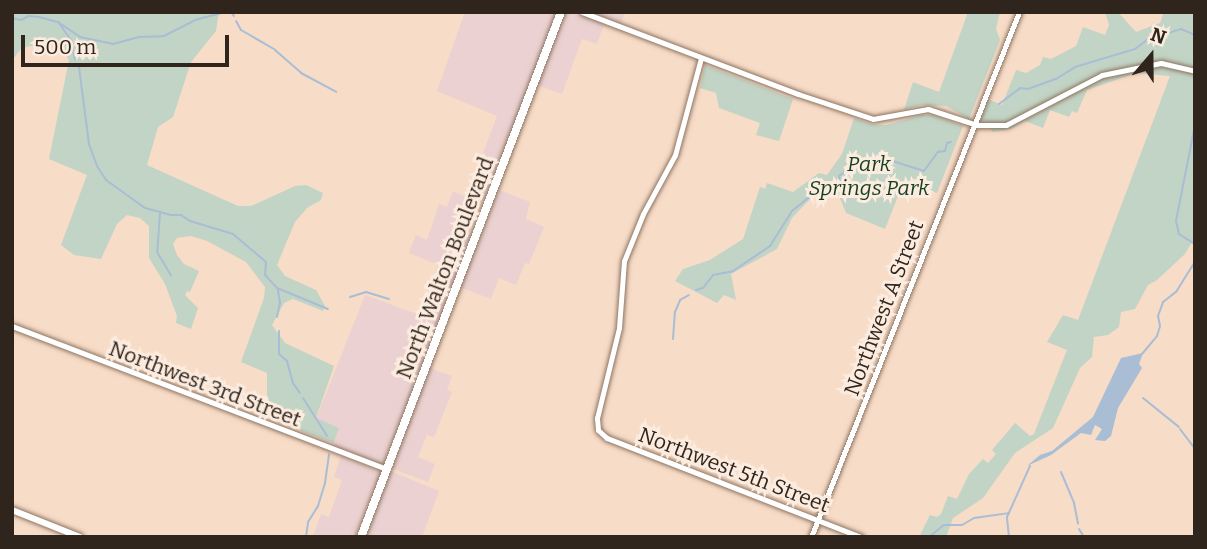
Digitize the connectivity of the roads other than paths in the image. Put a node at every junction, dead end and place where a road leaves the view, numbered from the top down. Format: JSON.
{"nodes":[{"id":1,"x":582,"y":12,"type":"edge"},
{"id":2,"x":1019,"y":12,"type":"edge"},
{"id":3,"x":562,"y":13,"type":"edge"},
{"id":4,"x":701,"y":58,"type":"junction"},
{"id":5,"x":1195,"y":71,"type":"edge"},
{"id":6,"x":973,"y":124,"type":"junction"},
{"id":7,"x":12,"y":326,"type":"edge"},
{"id":8,"x":387,"y":469,"type":"junction"},
{"id":9,"x":12,"y":510,"type":"edge"},
{"id":10,"x":817,"y":520,"type":"junction"},
{"id":11,"x":80,"y":537,"type":"edge"},
{"id":12,"x":361,"y":537,"type":"edge"},
{"id":13,"x":811,"y":537,"type":"edge"},
{"id":14,"x":860,"y":537,"type":"edge"}],
"edges":[{"from":1,"to":4,"type":"street"},
{"from":2,"to":6,"type":"street","name":"Northwest A Street"},
{"from":3,"to":8,"type":"main road","name":"North Walton Boulevard"},
{"from":4,"to":6,"type":"street"},
{"from":4,"to":10,"type":"street","name":"Northwest 5th Street"},
{"from":5,"to":6,"type":"street"},
{"from":6,"to":10,"type":"street","name":"Northwest A Street"},
{"from":7,"to":8,"type":"street","name":"Northwest 3rd Street"},
{"from":8,"to":12,"type":"main road","name":"North Walton Boulevard"},
{"from":9,"to":11,"type":"main road"},
{"from":10,"to":13,"type":"street","name":"Northwest A Street"},
{"from":10,"to":14,"type":"street","name":"Northwest 5th Street"}]}
